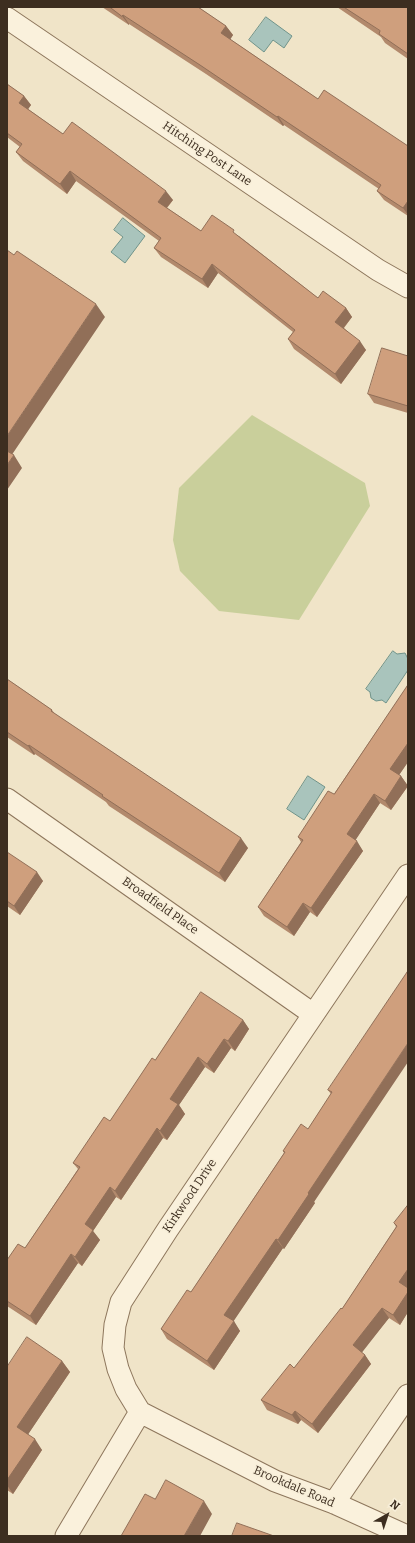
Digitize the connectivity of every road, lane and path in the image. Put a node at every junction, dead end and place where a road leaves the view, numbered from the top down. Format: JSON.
{"nodes":[{"id":1,"x":7,"y":18,"type":"edge"},
{"id":2,"x":408,"y":287,"type":"edge"},
{"id":3,"x":7,"y":798,"type":"edge"},
{"id":4,"x":408,"y":875,"type":"edge"},
{"id":5,"x":313,"y":1014,"type":"junction"},
{"id":6,"x":408,"y":1395,"type":"edge"},
{"id":7,"x":140,"y":1412,"type":"junction"},
{"id":8,"x":334,"y":1503,"type":"junction"},
{"id":9,"x":66,"y":1536,"type":"edge"},
{"id":10,"x":407,"y":1536,"type":"edge"}],
"edges":[{"from":1,"to":2,"type":"street","name":"Hitching Post Lane"},
{"from":3,"to":5,"type":"street","name":"Broadfield Place"},
{"from":4,"to":5,"type":"street","name":"Kirkwood Drive"},
{"from":5,"to":7,"type":"street","name":"Kirkwood Drive"},
{"from":6,"to":8,"type":"street"},
{"from":7,"to":8,"type":"street","name":"Brookdale Road"},
{"from":7,"to":9,"type":"street"},
{"from":8,"to":10,"type":"street","name":"Brookdale Road"}]}
